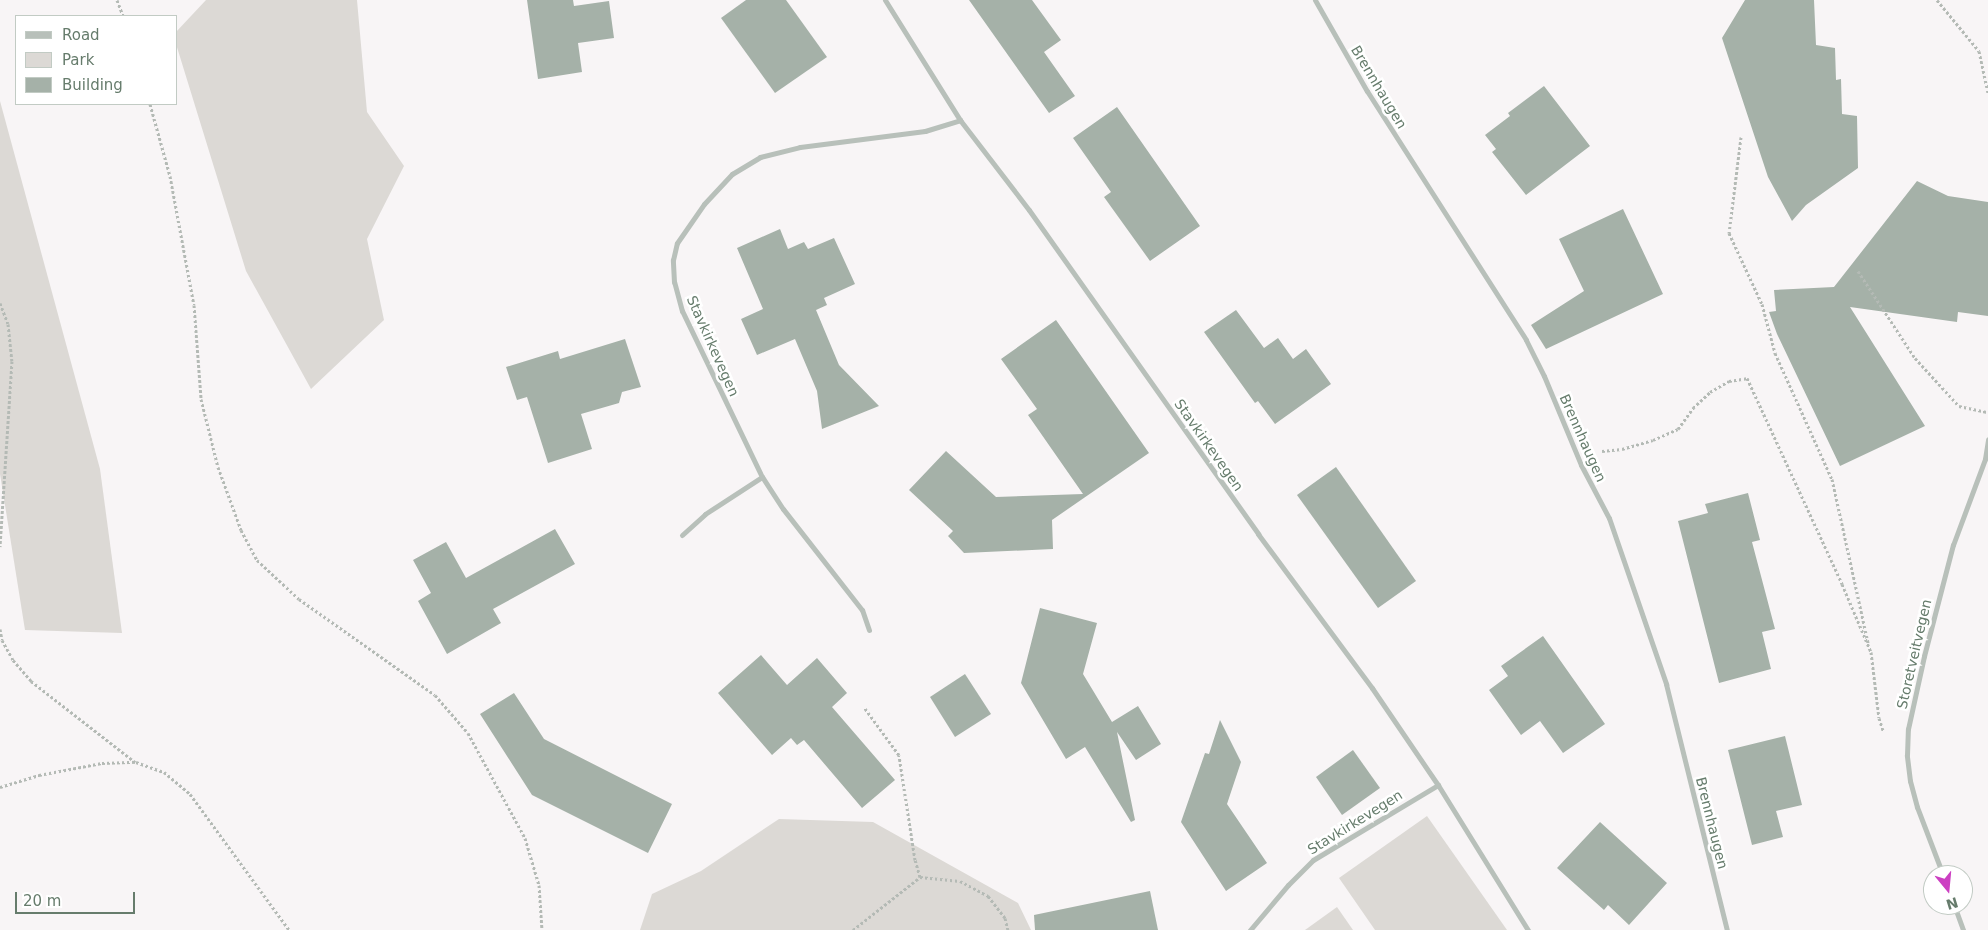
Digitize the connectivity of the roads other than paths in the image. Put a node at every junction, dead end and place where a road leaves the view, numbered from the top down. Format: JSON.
{"nodes":[{"id":1,"x":885,"y":0,"type":"edge"},
{"id":2,"x":1315,"y":0,"type":"edge"},
{"id":3,"x":960,"y":120,"type":"junction"},
{"id":4,"x":1988,"y":440,"type":"edge"},
{"id":5,"x":762,"y":477,"type":"junction"},
{"id":6,"x":682,"y":535,"type":"dead end"},
{"id":7,"x":869,"y":630,"type":"dead end"},
{"id":8,"x":1438,"y":784,"type":"junction"},
{"id":9,"x":1939,"y":865,"type":"edge"},
{"id":10,"x":1958,"y":915,"type":"edge"},
{"id":11,"x":1250,"y":930,"type":"edge"},
{"id":12,"x":1528,"y":930,"type":"edge"},
{"id":13,"x":1727,"y":930,"type":"edge"},
{"id":14,"x":1963,"y":930,"type":"edge"}],
"edges":[{"from":1,"to":3,"type":"street","name":"Stavkirkevegen"},
{"from":2,"to":13,"type":"street","name":"Brennhaugen"},
{"from":3,"to":5,"type":"street","name":"Stavkirkevegen"},
{"from":3,"to":8,"type":"street","name":"Stavkirkevegen"},
{"from":4,"to":9,"type":"street","name":"Storetveitvegen"},
{"from":5,"to":6,"type":"street"},
{"from":5,"to":7,"type":"street","name":"Stavkirkevegen"},
{"from":8,"to":11,"type":"street","name":"Stavkirkevegen"},
{"from":8,"to":12,"type":"street","name":"Stavkirkevegen"},
{"from":10,"to":14,"type":"street"}]}
